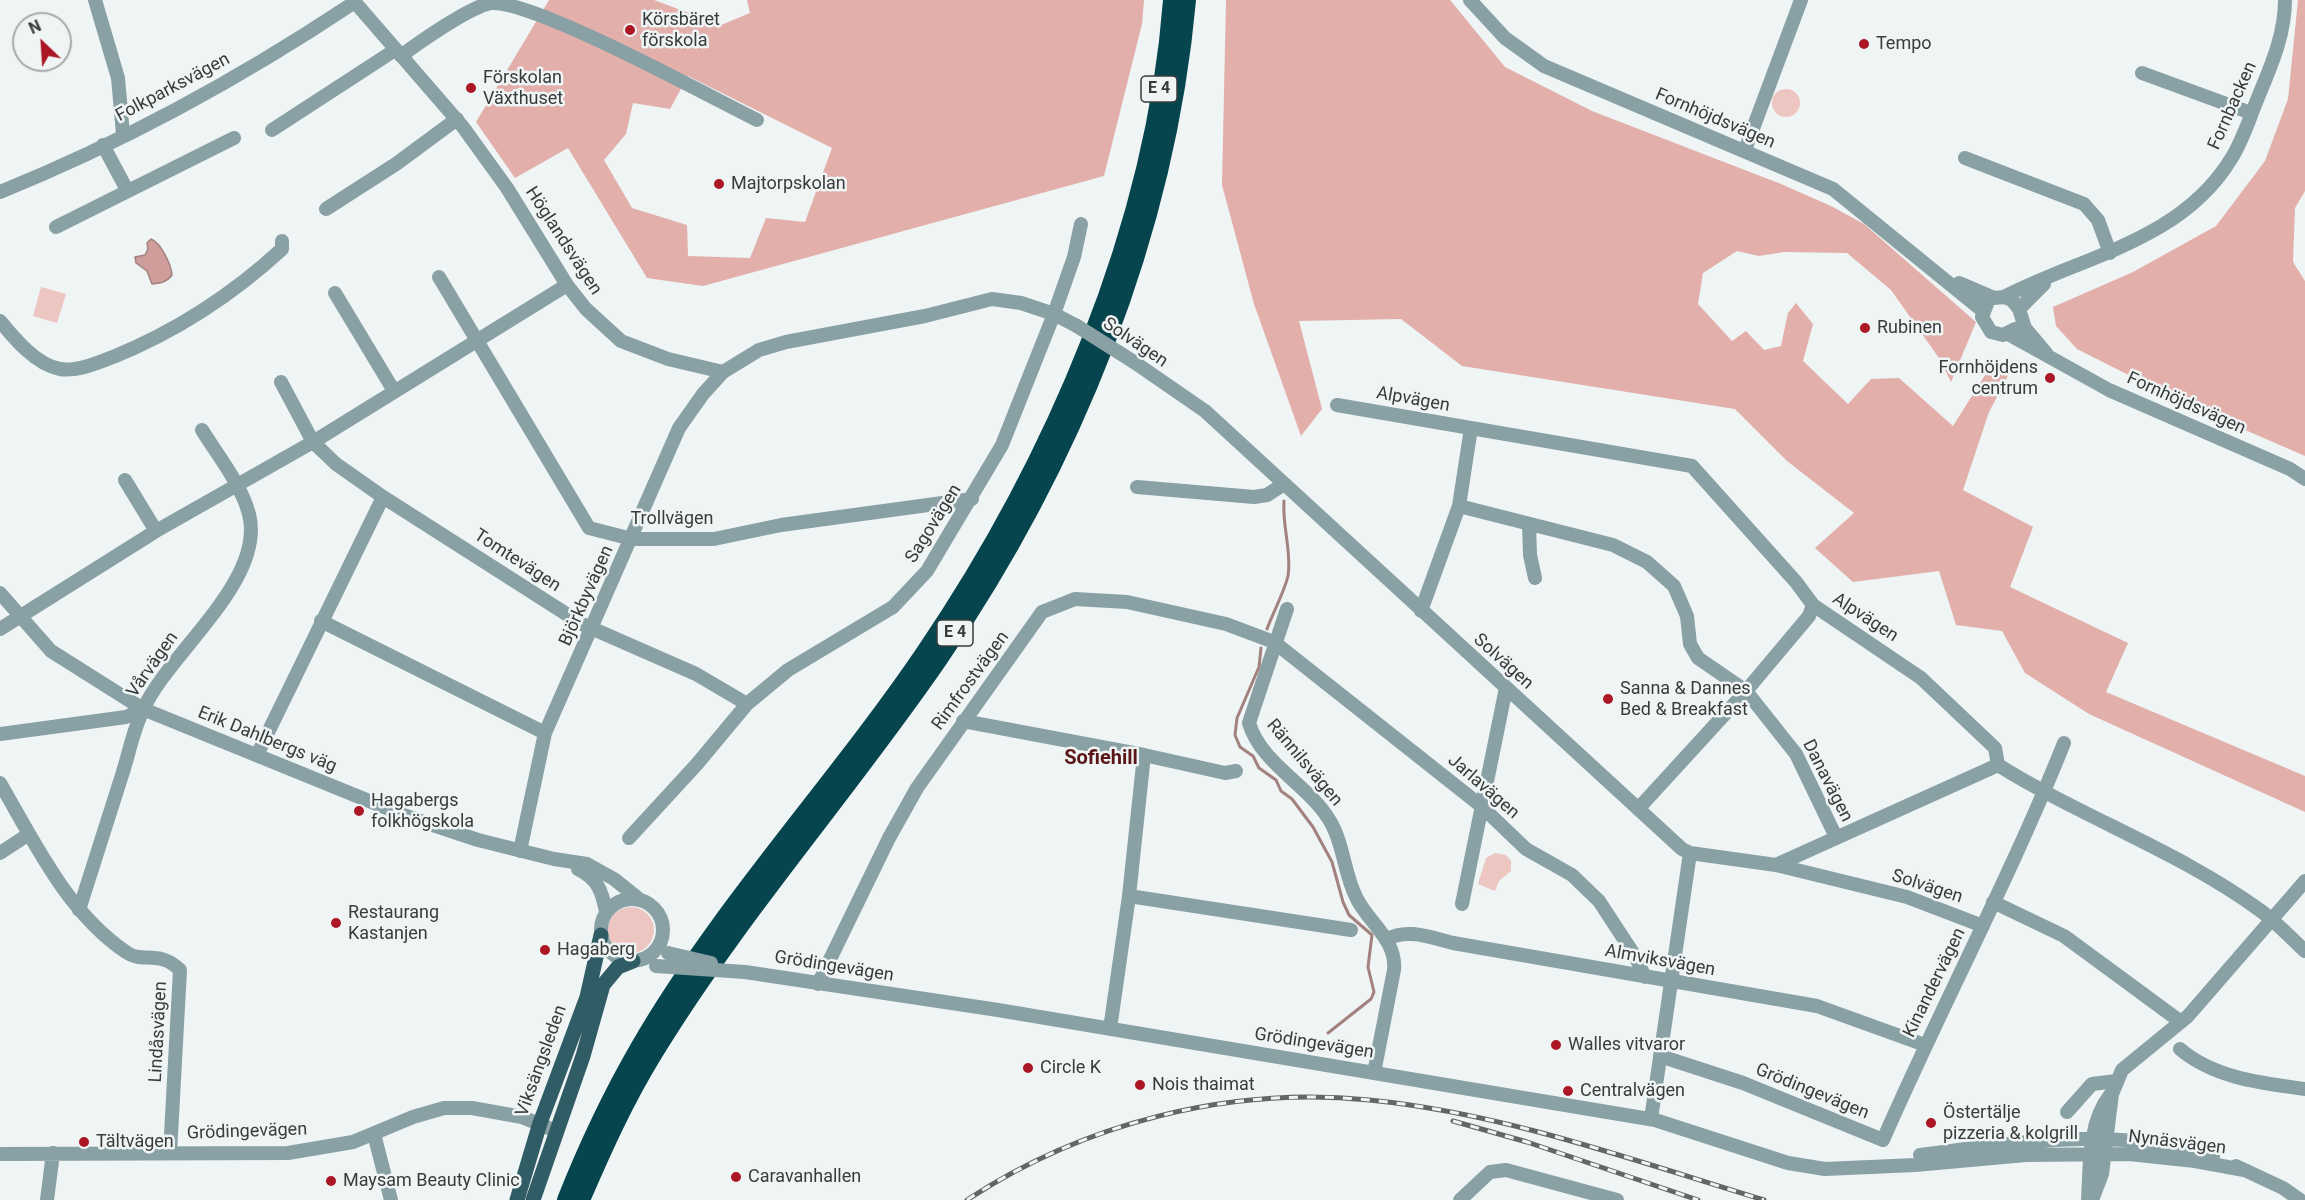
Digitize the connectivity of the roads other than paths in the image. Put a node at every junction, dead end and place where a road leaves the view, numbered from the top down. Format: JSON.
{"nodes":[{"id":1,"x":94,"y":0,"type":"edge"},
{"id":2,"x":1172,"y":0,"type":"edge"},
{"id":3,"x":1187,"y":0,"type":"edge"},
{"id":4,"x":1470,"y":0,"type":"edge"},
{"id":5,"x":1801,"y":0,"type":"edge"},
{"id":6,"x":2285,"y":0,"type":"edge"},
{"id":7,"x":354,"y":1,"type":"edge"},
{"id":8,"x":398,"y":53,"type":"junction"},
{"id":9,"x":2142,"y":73,"type":"dead end"},
{"id":10,"x":2251,"y":113,"type":"junction"},
{"id":11,"x":457,"y":118,"type":"junction"},
{"id":12,"x":758,"y":120,"type":"dead end"},
{"id":13,"x":272,"y":130,"type":"dead end"},
{"id":14,"x":123,"y":134,"type":"junction"},
{"id":15,"x":234,"y":138,"type":"dead end"},
{"id":16,"x":103,"y":145,"type":"junction"},
{"id":17,"x":1745,"y":150,"type":"junction"},
{"id":18,"x":1965,"y":158,"type":"dead end"},
{"id":19,"x":127,"y":190,"type":"junction"},
{"id":20,"x":0,"y":192,"type":"edge"},
{"id":21,"x":326,"y":209,"type":"dead end"},
{"id":22,"x":1081,"y":224,"type":"dead end"},
{"id":23,"x":56,"y":227,"type":"dead end"},
{"id":24,"x":282,"y":242,"type":"dead end"},
{"id":25,"x":2110,"y":253,"type":"junction"},
{"id":26,"x":2055,"y":274,"type":"junction"},
{"id":27,"x":1944,"y":277,"type":"junction"},
{"id":28,"x":439,"y":278,"type":"dead end"},
{"id":29,"x":567,"y":285,"type":"junction"},
{"id":30,"x":335,"y":293,"type":"dead end"},
{"id":31,"x":1999,"y":297,"type":"junction"},
{"id":32,"x":1983,"y":311,"type":"junction"},
{"id":33,"x":1054,"y":314,"type":"junction"},
{"id":34,"x":2020,"y":314,"type":"junction"},
{"id":35,"x":0,"y":321,"type":"edge"},
{"id":36,"x":2008,"y":334,"type":"junction"},
{"id":37,"x":477,"y":340,"type":"junction"},
{"id":38,"x":2054,"y":361,"type":"junction"},
{"id":39,"x":723,"y":372,"type":"junction"},
{"id":40,"x":282,"y":382,"type":"dead end"},
{"id":41,"x":394,"y":392,"type":"junction"},
{"id":42,"x":1337,"y":405,"type":"dead end"},
{"id":43,"x":1471,"y":428,"type":"junction"},
{"id":44,"x":202,"y":430,"type":"dead end"},
{"id":45,"x":313,"y":442,"type":"junction"},
{"id":46,"x":2305,"y":479,"type":"edge"},
{"id":47,"x":124,"y":480,"type":"dead end"},
{"id":48,"x":1284,"y":484,"type":"junction"},
{"id":49,"x":237,"y":485,"type":"junction"},
{"id":50,"x":1137,"y":487,"type":"dead end"},
{"id":51,"x":383,"y":497,"type":"junction"},
{"id":52,"x":972,"y":499,"type":"junction"},
{"id":53,"x":1459,"y":506,"type":"junction"},
{"id":54,"x":1529,"y":524,"type":"junction"},
{"id":55,"x":156,"y":531,"type":"junction"},
{"id":56,"x":632,"y":539,"type":"junction"},
{"id":57,"x":1535,"y":578,"type":"dead end"},
{"id":58,"x":0,"y":593,"type":"edge"},
{"id":59,"x":1813,"y":605,"type":"junction"},
{"id":60,"x":1287,"y":609,"type":"dead end"},
{"id":61,"x":1420,"y":611,"type":"junction"},
{"id":62,"x":20,"y":618,"type":"junction"},
{"id":63,"x":321,"y":621,"type":"junction"},
{"id":64,"x":0,"y":629,"type":"edge"},
{"id":65,"x":592,"y":629,"type":"junction"},
{"id":66,"x":1274,"y":642,"type":"junction"},
{"id":67,"x":1506,"y":688,"type":"junction"},
{"id":68,"x":1746,"y":692,"type":"junction"},
{"id":69,"x":747,"y":704,"type":"junction"},
{"id":70,"x":143,"y":709,"type":"junction"},
{"id":71,"x":963,"y":721,"type":"junction"},
{"id":72,"x":545,"y":733,"type":"junction"},
{"id":73,"x":0,"y":734,"type":"edge"},
{"id":74,"x":2064,"y":743,"type":"dead end"},
{"id":75,"x":257,"y":755,"type":"junction"},
{"id":76,"x":1144,"y":755,"type":"junction"},
{"id":77,"x":1998,"y":765,"type":"junction"},
{"id":78,"x":1236,"y":771,"type":"dead end"},
{"id":79,"x":0,"y":783,"type":"edge"},
{"id":80,"x":2044,"y":794,"type":"junction"},
{"id":81,"x":1480,"y":805,"type":"junction"},
{"id":82,"x":1638,"y":809,"type":"junction"},
{"id":83,"x":29,"y":834,"type":"junction"},
{"id":84,"x":1836,"y":837,"type":"junction"},
{"id":85,"x":629,"y":838,"type":"dead end"},
{"id":86,"x":520,"y":851,"type":"junction"},
{"id":87,"x":0,"y":853,"type":"edge"},
{"id":88,"x":1690,"y":853,"type":"junction"},
{"id":89,"x":554,"y":859,"type":"junction"},
{"id":90,"x":1776,"y":865,"type":"junction"},
{"id":91,"x":2305,"y":881,"type":"edge"},
{"id":92,"x":1129,"y":896,"type":"junction"},
{"id":93,"x":639,"y":899,"type":"junction"},
{"id":94,"x":1993,"y":902,"type":"junction"},
{"id":95,"x":1462,"y":904,"type":"dead end"},
{"id":96,"x":79,"y":910,"type":"junction"},
{"id":97,"x":606,"y":912,"type":"junction"},
{"id":98,"x":2272,"y":921,"type":"junction"},
{"id":99,"x":1983,"y":926,"type":"junction"},
{"id":100,"x":1351,"y":930,"type":"dead end"},
{"id":101,"x":601,"y":935,"type":"junction"},
{"id":102,"x":1386,"y":940,"type":"junction"},
{"id":103,"x":665,"y":946,"type":"junction"},
{"id":104,"x":2305,"y":951,"type":"edge"},
{"id":105,"x":636,"y":961,"type":"junction"},
{"id":106,"x":745,"y":972,"type":"junction"},
{"id":107,"x":1645,"y":977,"type":"junction"},
{"id":108,"x":1671,"y":982,"type":"junction"},
{"id":109,"x":818,"y":984,"type":"junction"},
{"id":110,"x":2181,"y":1022,"type":"junction"},
{"id":111,"x":1110,"y":1029,"type":"junction"},
{"id":112,"x":1925,"y":1045,"type":"junction"},
{"id":113,"x":2180,"y":1049,"type":"dead end"},
{"id":114,"x":1660,"y":1056,"type":"junction"},
{"id":115,"x":1374,"y":1073,"type":"junction"},
{"id":116,"x":2114,"y":1088,"type":"junction"},
{"id":117,"x":2305,"y":1089,"type":"edge"},
{"id":118,"x":2067,"y":1112,"type":"dead end"},
{"id":119,"x":1651,"y":1119,"type":"junction"},
{"id":120,"x":540,"y":1124,"type":"junction"},
{"id":121,"x":556,"y":1131,"type":"junction"},
{"id":122,"x":374,"y":1134,"type":"junction"},
{"id":123,"x":2100,"y":1139,"type":"junction"},
{"id":124,"x":1883,"y":1140,"type":"joint"},
{"id":125,"x":53,"y":1153,"type":"junction"},
{"id":126,"x":170,"y":1153,"type":"junction"},
{"id":127,"x":0,"y":1154,"type":"edge"},
{"id":128,"x":2098,"y":1155,"type":"junction"},
{"id":129,"x":1873,"y":1166,"type":"junction"},
{"id":130,"x":2244,"y":1170,"type":"junction"},
{"id":131,"x":46,"y":1200,"type":"edge"},
{"id":132,"x":391,"y":1200,"type":"edge"},
{"id":133,"x":517,"y":1200,"type":"edge"},
{"id":134,"x":533,"y":1200,"type":"edge"},
{"id":135,"x":566,"y":1200,"type":"edge"},
{"id":136,"x":581,"y":1200,"type":"edge"},
{"id":137,"x":1460,"y":1200,"type":"edge"},
{"id":138,"x":1616,"y":1200,"type":"edge"},
{"id":139,"x":2090,"y":1200,"type":"edge"},
{"id":140,"x":2300,"y":1200,"type":"edge"}],
"edges":[{"from":1,"to":14,"type":"street"},
{"from":2,"to":135,"type":"highway","number":"E 4"},
{"from":3,"to":136,"type":"highway","number":"E 4"},
{"from":4,"to":17,"type":"street","name":"Fornhöjdsvägen"},
{"from":5,"to":17,"type":"street"},
{"from":6,"to":10,"type":"street","name":"Fornbacken"},
{"from":7,"to":8,"type":"street","name":"Höglandsvägen"},
{"from":7,"to":14,"type":"street","name":"Folkparksvägen"},
{"from":8,"to":11,"type":"street","name":"Höglandsvägen"},
{"from":8,"to":12,"type":"street"},
{"from":8,"to":13,"type":"street"},
{"from":9,"to":10,"type":"street"},
{"from":10,"to":25,"type":"street","name":"Fornbacken"},
{"from":11,"to":21,"type":"street"},
{"from":11,"to":29,"type":"street","name":"Höglandsvägen"},
{"from":14,"to":16,"type":"street","name":"Folkparksvägen"},
{"from":15,"to":19,"type":"street"},
{"from":16,"to":19,"type":"street"},
{"from":16,"to":20,"type":"street","name":"Folkparksvägen"},
{"from":17,"to":27,"type":"street","name":"Fornhöjdsvägen"},
{"from":18,"to":25,"type":"street"},
{"from":19,"to":23,"type":"street"},
{"from":22,"to":33,"type":"street","name":"Sagovägen"},
{"from":24,"to":35,"type":"street"},
{"from":25,"to":26,"type":"street","name":"Fornbacken"},
{"from":26,"to":31,"type":"street","name":"Fornbacken"},
{"from":26,"to":34,"type":"street","name":"Fornbacken"},
{"from":27,"to":31,"type":"street","name":"Fornhöjdsvägen"},
{"from":27,"to":32,"type":"street","name":"Fornhöjdsvägen"},
{"from":28,"to":37,"type":"street","name":"Trollvägen"},
{"from":29,"to":37,"type":"street"},
{"from":29,"to":39,"type":"street","name":"Höglandsvägen"},
{"from":30,"to":41,"type":"street"},
{"from":31,"to":32,"type":"street"},
{"from":31,"to":34,"type":"street","name":"Fornhöjdsvägen"},
{"from":32,"to":36,"type":"street","name":"Fornhöjdsvägen"},
{"from":33,"to":39,"type":"street"},
{"from":33,"to":48,"type":"street","name":"Solvägen","bridge":true},
{"from":33,"to":52,"type":"street","name":"Sagovägen"},
{"from":34,"to":36,"type":"street"},
{"from":34,"to":38,"type":"street","name":"Fornhöjdsvägen"},
{"from":36,"to":38,"type":"street","name":"Fornhöjdsvägen"},
{"from":37,"to":41,"type":"street"},
{"from":37,"to":56,"type":"street","name":"Trollvägen"},
{"from":38,"to":46,"type":"street","name":"Fornhöjdsvägen"},
{"from":39,"to":56,"type":"street","name":"Björkbyvägen"},
{"from":40,"to":45,"type":"street","name":"Tomtevägen"},
{"from":41,"to":45,"type":"street"},
{"from":42,"to":43,"type":"street","name":"Alpvägen"},
{"from":43,"to":53,"type":"street"},
{"from":43,"to":59,"type":"street","name":"Alpvägen"},
{"from":44,"to":49,"type":"street","name":"Vårvägen"},
{"from":45,"to":49,"type":"street"},
{"from":45,"to":51,"type":"street","name":"Tomtevägen"},
{"from":47,"to":55,"type":"street"},
{"from":48,"to":50,"type":"street"},
{"from":48,"to":61,"type":"street","name":"Solvägen"},
{"from":49,"to":55,"type":"street"},
{"from":49,"to":70,"type":"street","name":"Vårvägen"},
{"from":51,"to":63,"type":"street"},
{"from":51,"to":65,"type":"street","name":"Tomtevägen"},
{"from":52,"to":56,"type":"street","name":"Trollvägen"},
{"from":52,"to":69,"type":"street","name":"Sagovägen"},
{"from":53,"to":54,"type":"street","name":"Danavägen"},
{"from":53,"to":61,"type":"street"},
{"from":54,"to":57,"type":"street"},
{"from":54,"to":68,"type":"street","name":"Danavägen"},
{"from":55,"to":62,"type":"street"},
{"from":56,"to":65,"type":"street","name":"Björkbyvägen"},
{"from":58,"to":62,"type":"street","name":"Erik Dahlbergs väg"},
{"from":59,"to":68,"type":"street"},
{"from":59,"to":77,"type":"street","name":"Alpvägen"},
{"from":60,"to":66,"type":"street","name":"Rännilsvägen"},
{"from":61,"to":67,"type":"street","name":"Solvägen"},
{"from":62,"to":64,"type":"street"},
{"from":62,"to":70,"type":"street","name":"Erik Dahlbergs väg"},
{"from":63,"to":72,"type":"street"},
{"from":63,"to":75,"type":"street"},
{"from":65,"to":69,"type":"street","name":"Tomtevägen"},
{"from":65,"to":72,"type":"street","name":"Björkbyvägen"},
{"from":66,"to":71,"type":"street","name":"Rimfrostvägen"},
{"from":66,"to":81,"type":"street","name":"Jarlavägen"},
{"from":66,"to":102,"type":"street","name":"Rännilsvägen"},
{"from":67,"to":81,"type":"street"},
{"from":67,"to":82,"type":"street","name":"Solvägen"},
{"from":68,"to":82,"type":"street"},
{"from":68,"to":84,"type":"street","name":"Danavägen"},
{"from":69,"to":85,"type":"street","name":"Sagovägen"},
{"from":70,"to":73,"type":"street"},
{"from":70,"to":75,"type":"street","name":"Erik Dahlbergs väg"},
{"from":70,"to":96,"type":"street","name":"Vårvägen"},
{"from":71,"to":76,"type":"street"},
{"from":71,"to":109,"type":"street","name":"Rimfrostvägen"},
{"from":72,"to":86,"type":"street","name":"Björkbyvägen"},
{"from":74,"to":80,"type":"street","name":"Kinandervägen"},
{"from":75,"to":86,"type":"street","name":"Erik Dahlbergs väg"},
{"from":76,"to":78,"type":"street"},
{"from":76,"to":92,"type":"street"},
{"from":77,"to":80,"type":"street"},
{"from":77,"to":84,"type":"street"},
{"from":79,"to":83,"type":"street","name":"Lindåsvägen"},
{"from":80,"to":94,"type":"street","name":"Kinandervägen"},
{"from":80,"to":98,"type":"street"},
{"from":81,"to":95,"type":"street"},
{"from":81,"to":107,"type":"street","name":"Jarlavägen"},
{"from":82,"to":88,"type":"street","name":"Solvägen"},
{"from":83,"to":87,"type":"street"},
{"from":83,"to":96,"type":"street","name":"Lindåsvägen"},
{"from":84,"to":90,"type":"street"},
{"from":86,"to":89,"type":"street","name":"Erik Dahlbergs väg"},
{"from":88,"to":90,"type":"street","name":"Solvägen"},
{"from":88,"to":108,"type":"street"},
{"from":89,"to":93,"type":"street","name":"Erik Dahlbergs väg"},
{"from":89,"to":97,"type":"street","name":"Erik Dahlbergs väg"},
{"from":90,"to":99,"type":"street","name":"Solvägen"},
{"from":91,"to":98,"type":"street"},
{"from":92,"to":100,"type":"street"},
{"from":92,"to":111,"type":"street"},
{"from":93,"to":97,"type":"street"},
{"from":93,"to":103,"type":"street"},
{"from":94,"to":99,"type":"street","name":"Kinandervägen"},
{"from":94,"to":110,"type":"street"},
{"from":96,"to":126,"type":"street","name":"Lindåsvägen"},
{"from":97,"to":101,"type":"street"},
{"from":98,"to":104,"type":"street"},
{"from":98,"to":110,"type":"street"},
{"from":99,"to":112,"type":"street","name":"Kinandervägen"},
{"from":101,"to":105,"type":"street","name":"Grödingevägen"},
{"from":101,"to":120,"type":"main road","name":"Viksängsleden"},
{"from":102,"to":107,"type":"street","name":"Almviksvägen"},
{"from":102,"to":115,"type":"street","name":"Rännilsvägen"},
{"from":103,"to":105,"type":"street"},
{"from":103,"to":106,"type":"street","name":"Grödingevägen","bridge":true},
{"from":105,"to":106,"type":"street","name":"Grödingevägen","bridge":true},
{"from":105,"to":121,"type":"main road","name":"Viksängsleden"},
{"from":106,"to":109,"type":"street","name":"Grödingevägen"},
{"from":107,"to":108,"type":"street","name":"Almviksvägen"},
{"from":108,"to":112,"type":"street","name":"Almviksvägen"},
{"from":108,"to":114,"type":"street"},
{"from":109,"to":111,"type":"street","name":"Grödingevägen"},
{"from":110,"to":116,"type":"street"},
{"from":111,"to":115,"type":"street","name":"Grödingevägen"},
{"from":112,"to":124,"type":"street","name":"Kinandervägen"},
{"from":113,"to":117,"type":"street"},
{"from":114,"to":119,"type":"street"},
{"from":114,"to":124,"type":"street","name":"Grödingevägen"},
{"from":115,"to":119,"type":"street","name":"Grödingevägen"},
{"from":116,"to":118,"type":"street"},
{"from":116,"to":123,"type":"street"},
{"from":119,"to":129,"type":"street","name":"Grödingevägen"},
{"from":120,"to":121,"type":"street","name":"Grödingevägen"},
{"from":120,"to":122,"type":"street","name":"Grödingevägen"},
{"from":120,"to":133,"type":"main road","name":"Viksängsleden"},
{"from":121,"to":134,"type":"main road","name":"Viksängsleden"},
{"from":122,"to":126,"type":"street","name":"Grödingevägen"},
{"from":122,"to":132,"type":"street"},
{"from":123,"to":128,"type":"street"},
{"from":123,"to":129,"type":"street","name":"Grödingevägen"},
{"from":123,"to":130,"type":"street","name":"Nynäsvägen"},
{"from":125,"to":126,"type":"street","name":"Grödingevägen"},
{"from":125,"to":127,"type":"street","name":"Grödingevägen"},
{"from":125,"to":131,"type":"street"},
{"from":128,"to":129,"type":"street","name":"Grödingevägen"},
{"from":128,"to":130,"type":"street","name":"Nynäsvägen"},
{"from":128,"to":139,"type":"street"},
{"from":130,"to":140,"type":"street","name":"Nynäsvägen"},
{"from":137,"to":138,"type":"street"}]}
